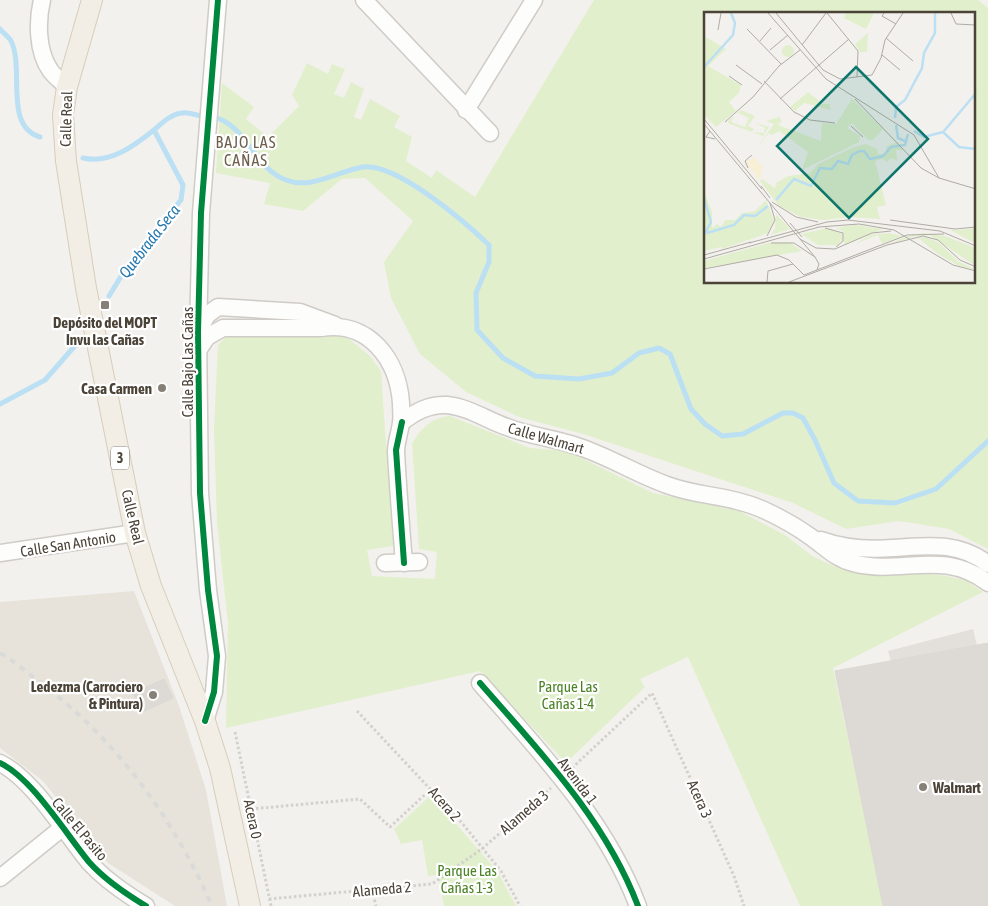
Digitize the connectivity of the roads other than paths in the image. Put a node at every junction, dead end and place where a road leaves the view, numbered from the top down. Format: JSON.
{"nodes":[{"id":1,"x":42,"y":0,"type":"edge"},
{"id":2,"x":92,"y":0,"type":"edge"},
{"id":3,"x":218,"y":0,"type":"edge"},
{"id":4,"x":364,"y":0,"type":"edge"},
{"id":5,"x":534,"y":0,"type":"edge"},
{"id":6,"x":67,"y":87,"type":"junction"},
{"id":7,"x":466,"y":110,"type":"junction"},
{"id":8,"x":490,"y":133,"type":"dead end"},
{"id":9,"x":337,"y":325,"type":"junction"},
{"id":10,"x":198,"y":332,"type":"junction"},
{"id":11,"x":200,"y":349,"type":"junction"},
{"id":12,"x":402,"y":422,"type":"junction"},
{"id":13,"x":135,"y":534,"type":"junction"},
{"id":14,"x":810,"y":536,"type":"junction"},
{"id":15,"x":0,"y":553,"type":"edge"},
{"id":16,"x":385,"y":563,"type":"dead end"},
{"id":17,"x":988,"y":564,"type":"edge"},
{"id":18,"x":988,"y":583,"type":"edge"},
{"id":19,"x":480,"y":683,"type":"dead end"},
{"id":20,"x":205,"y":722,"type":"junction"},
{"id":21,"x":0,"y":763,"type":"edge"},
{"id":22,"x":62,"y":828,"type":"junction"},
{"id":23,"x":0,"y":878,"type":"edge"},
{"id":24,"x":146,"y":906,"type":"edge"},
{"id":25,"x":250,"y":906,"type":"edge"},
{"id":26,"x":638,"y":906,"type":"edge"}],
"edges":[{"from":1,"to":6,"type":"street"},
{"from":2,"to":6,"type":"main road","name":"Calle Real","number":"3"},
{"from":3,"to":10,"type":"street","name":"Calle Bajo Las Cañas"},
{"from":4,"to":7,"type":"street"},
{"from":5,"to":7,"type":"street"},
{"from":6,"to":13,"type":"main road","name":"Calle Real","number":"3"},
{"from":7,"to":8,"type":"street"},
{"from":9,"to":10,"type":"street"},
{"from":9,"to":11,"type":"street"},
{"from":9,"to":12,"type":"street"},
{"from":10,"to":11,"type":"street","name":"Calle Bajo Las Cañas"},
{"from":11,"to":20,"type":"street","name":"Calle Bajo Las Cañas"},
{"from":12,"to":14,"type":"street","name":"Calle Walmart"},
{"from":12,"to":16,"type":"street"},
{"from":13,"to":15,"type":"street","name":"Calle San Antonio"},
{"from":13,"to":20,"type":"main road","name":"Calle Real","number":"3"},
{"from":14,"to":17,"type":"street","name":"Calle Walmart"},
{"from":14,"to":18,"type":"street","name":"Calle Walmart"},
{"from":19,"to":26,"type":"street","name":"Avenida 1"},
{"from":20,"to":25,"type":"main road","name":"Calle Real","number":"3"},
{"from":21,"to":22,"type":"street","name":"Calle El Pasito"},
{"from":22,"to":23,"type":"street"},
{"from":22,"to":24,"type":"street","name":"Calle El Pasito"}]}
